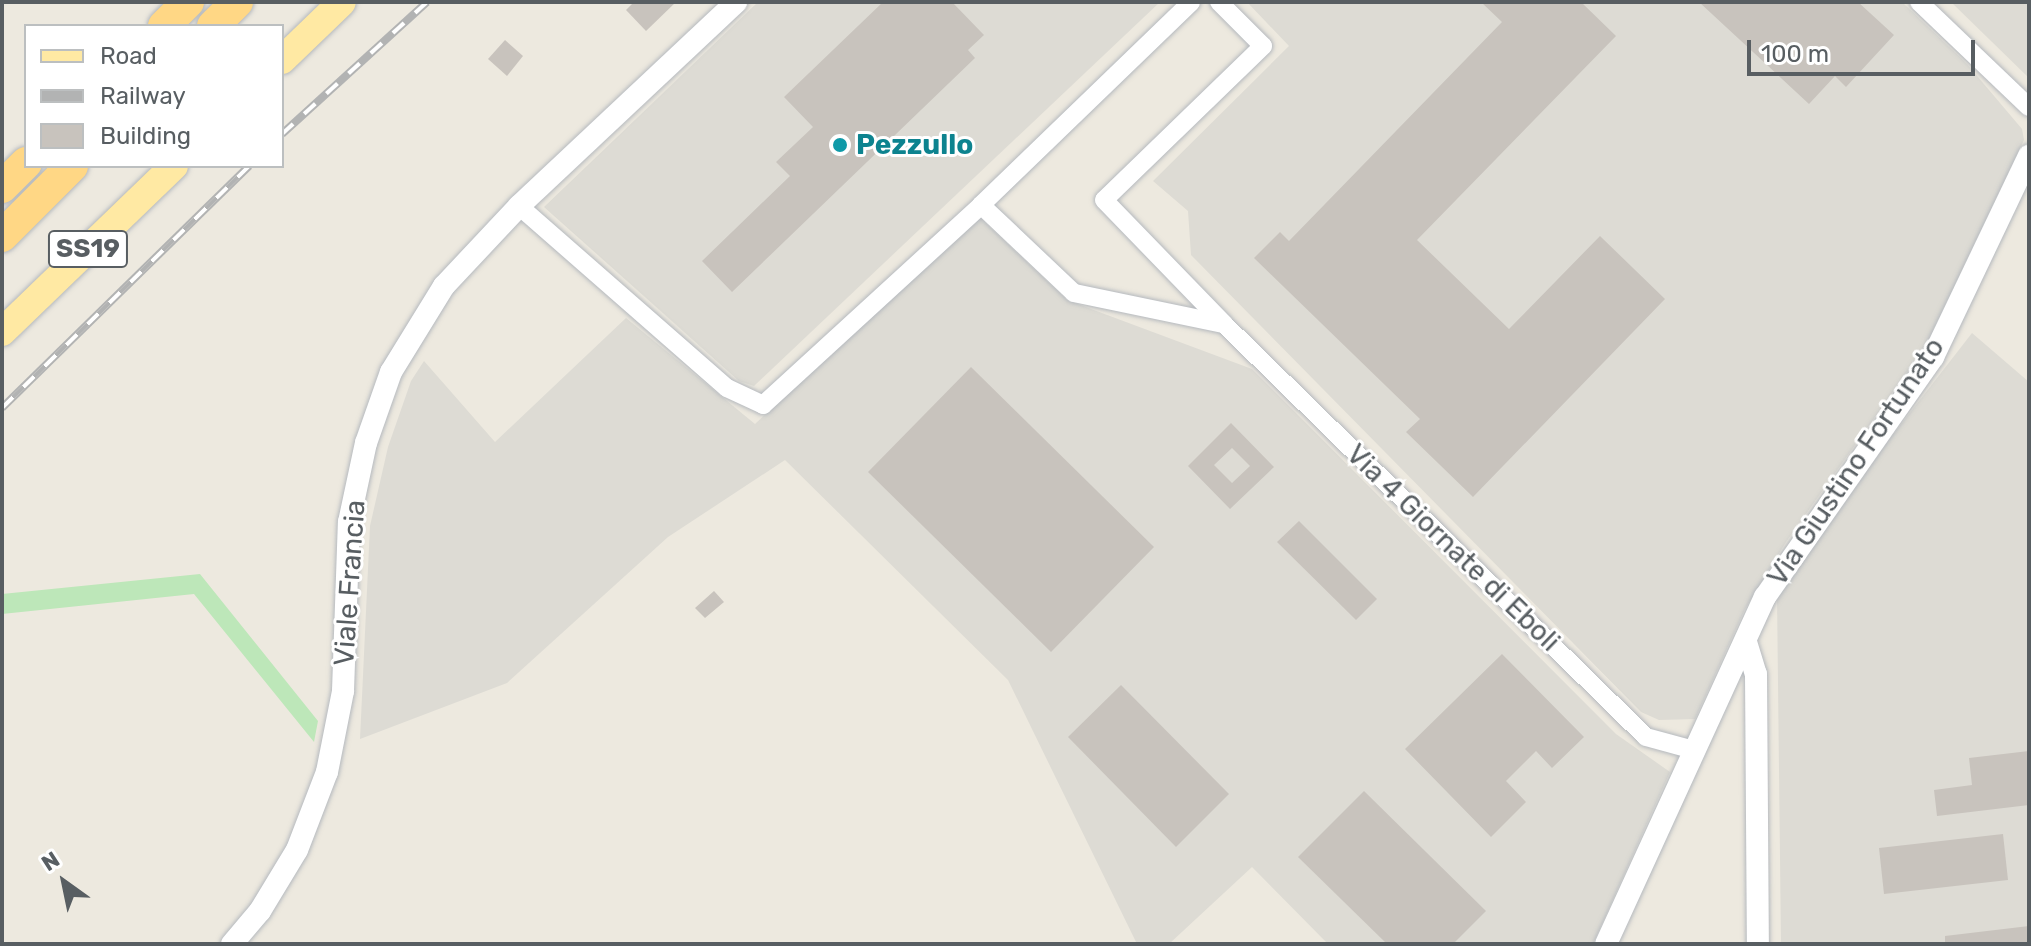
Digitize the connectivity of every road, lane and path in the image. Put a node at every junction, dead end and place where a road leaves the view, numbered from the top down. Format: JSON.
{"nodes":[{"id":1,"x":188,"y":2,"type":"edge"},
{"id":2,"x":237,"y":2,"type":"edge"},
{"id":3,"x":342,"y":2,"type":"edge"},
{"id":4,"x":736,"y":2,"type":"edge"},
{"id":5,"x":1191,"y":2,"type":"edge"},
{"id":6,"x":1219,"y":2,"type":"edge"},
{"id":7,"x":1919,"y":2,"type":"edge"},
{"id":8,"x":166,"y":24,"type":"edge"},
{"id":9,"x":215,"y":24,"type":"edge"},
{"id":10,"x":284,"y":58,"type":"edge"},
{"id":11,"x":2029,"y":107,"type":"edge"},
{"id":12,"x":2029,"y":156,"type":"edge"},
{"id":13,"x":24,"y":165,"type":"edge"},
{"id":14,"x":70,"y":168,"type":"edge"},
{"id":15,"x":172,"y":168,"type":"edge"},
{"id":16,"x":2,"y":187,"type":"edge"},
{"id":17,"x":981,"y":205,"type":"junction"},
{"id":18,"x":519,"y":206,"type":"junction"},
{"id":19,"x":2,"y":236,"type":"edge"},
{"id":20,"x":1224,"y":324,"type":"junction"},
{"id":21,"x":2,"y":332,"type":"edge"},
{"id":22,"x":1746,"y":642,"type":"junction"},
{"id":23,"x":1694,"y":750,"type":"junction"},
{"id":24,"x":232,"y":944,"type":"edge"},
{"id":25,"x":1606,"y":944,"type":"edge"},
{"id":26,"x":1758,"y":944,"type":"edge"}],
"edges":[{"from":1,"to":8,"type":"highway"},
{"from":2,"to":9,"type":"highway"},
{"from":3,"to":10,"type":"main road"},
{"from":4,"to":18,"type":"street","name":"Viale Francia"},
{"from":5,"to":17,"type":"street"},
{"from":6,"to":20,"type":"street","name":"Via 4 Giornate di Eboli"},
{"from":7,"to":11,"type":"street"},
{"from":12,"to":22,"type":"street","name":"Via Giustino Fortunato"},
{"from":13,"to":16,"type":"highway"},
{"from":14,"to":19,"type":"highway"},
{"from":15,"to":21,"type":"main road","number":"SS19"},
{"from":17,"to":18,"type":"street"},
{"from":17,"to":20,"type":"street"},
{"from":18,"to":24,"type":"street","name":"Viale Francia"},
{"from":20,"to":23,"type":"street","name":"Via 4 Giornate di Eboli"},
{"from":22,"to":23,"type":"street","name":"Via Giustino Fortunato"},
{"from":22,"to":26,"type":"street"},
{"from":23,"to":25,"type":"street","name":"Via Giustino Fortunato"}]}
